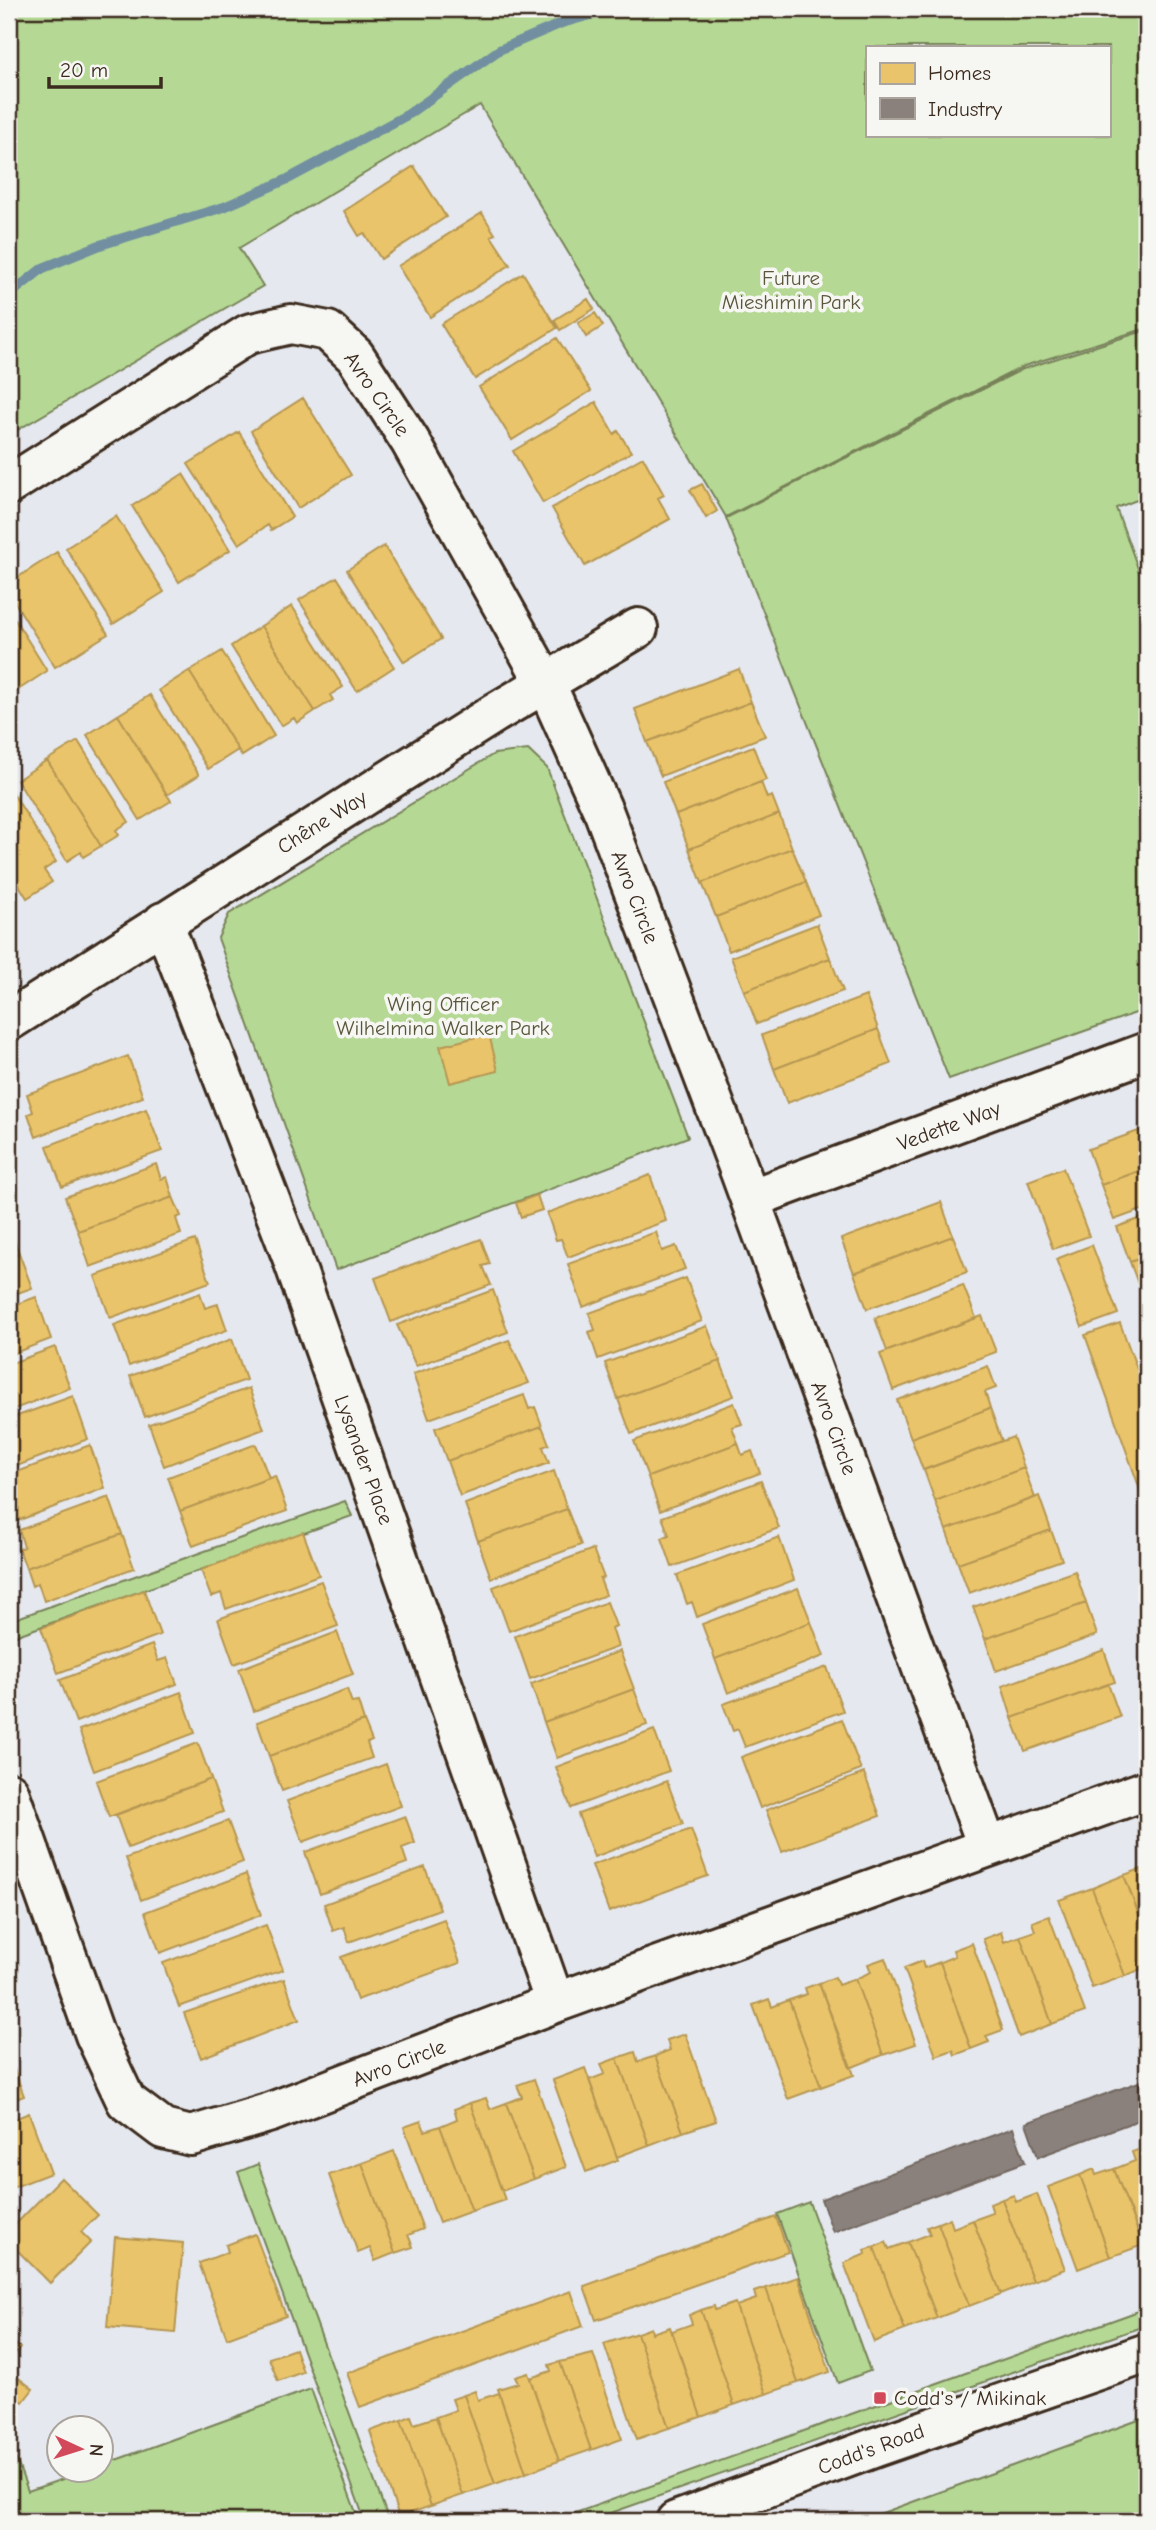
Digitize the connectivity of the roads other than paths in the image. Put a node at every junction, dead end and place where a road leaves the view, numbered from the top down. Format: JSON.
{"nodes":[{"id":1,"x":9,"y":485,"type":"edge"},
{"id":2,"x":638,"y":628,"type":"dead end"},
{"id":3,"x":545,"y":682,"type":"junction"},
{"id":4,"x":163,"y":922,"type":"junction"},
{"id":5,"x":9,"y":1021,"type":"edge"},
{"id":6,"x":1147,"y":1052,"type":"edge"},
{"id":7,"x":750,"y":1199,"type":"junction"},
{"id":8,"x":1147,"y":1790,"type":"edge"},
{"id":9,"x":9,"y":1792,"type":"edge"},
{"id":10,"x":987,"y":1846,"type":"junction"},
{"id":11,"x":555,"y":2003,"type":"junction"},
{"id":12,"x":1147,"y":2353,"type":"edge"},
{"id":13,"x":676,"y":2521,"type":"edge"}],
"edges":[{"from":1,"to":3,"type":"street","name":"Avro Circle"},
{"from":2,"to":3,"type":"street","name":"Chêne Way"},
{"from":3,"to":4,"type":"street","name":"Chêne Way"},
{"from":3,"to":7,"type":"street","name":"Avro Circle"},
{"from":4,"to":5,"type":"street","name":"Chêne Way"},
{"from":4,"to":11,"type":"street","name":"Lysander Place"},
{"from":6,"to":7,"type":"street","name":"Vedette Way"},
{"from":7,"to":10,"type":"street","name":"Avro Circle"},
{"from":8,"to":10,"type":"street","name":"Avro Circle"},
{"from":9,"to":11,"type":"street","name":"Avro Circle"},
{"from":10,"to":11,"type":"street","name":"Avro Circle"},
{"from":12,"to":13,"type":"street","name":"Codd's Road"}]}
